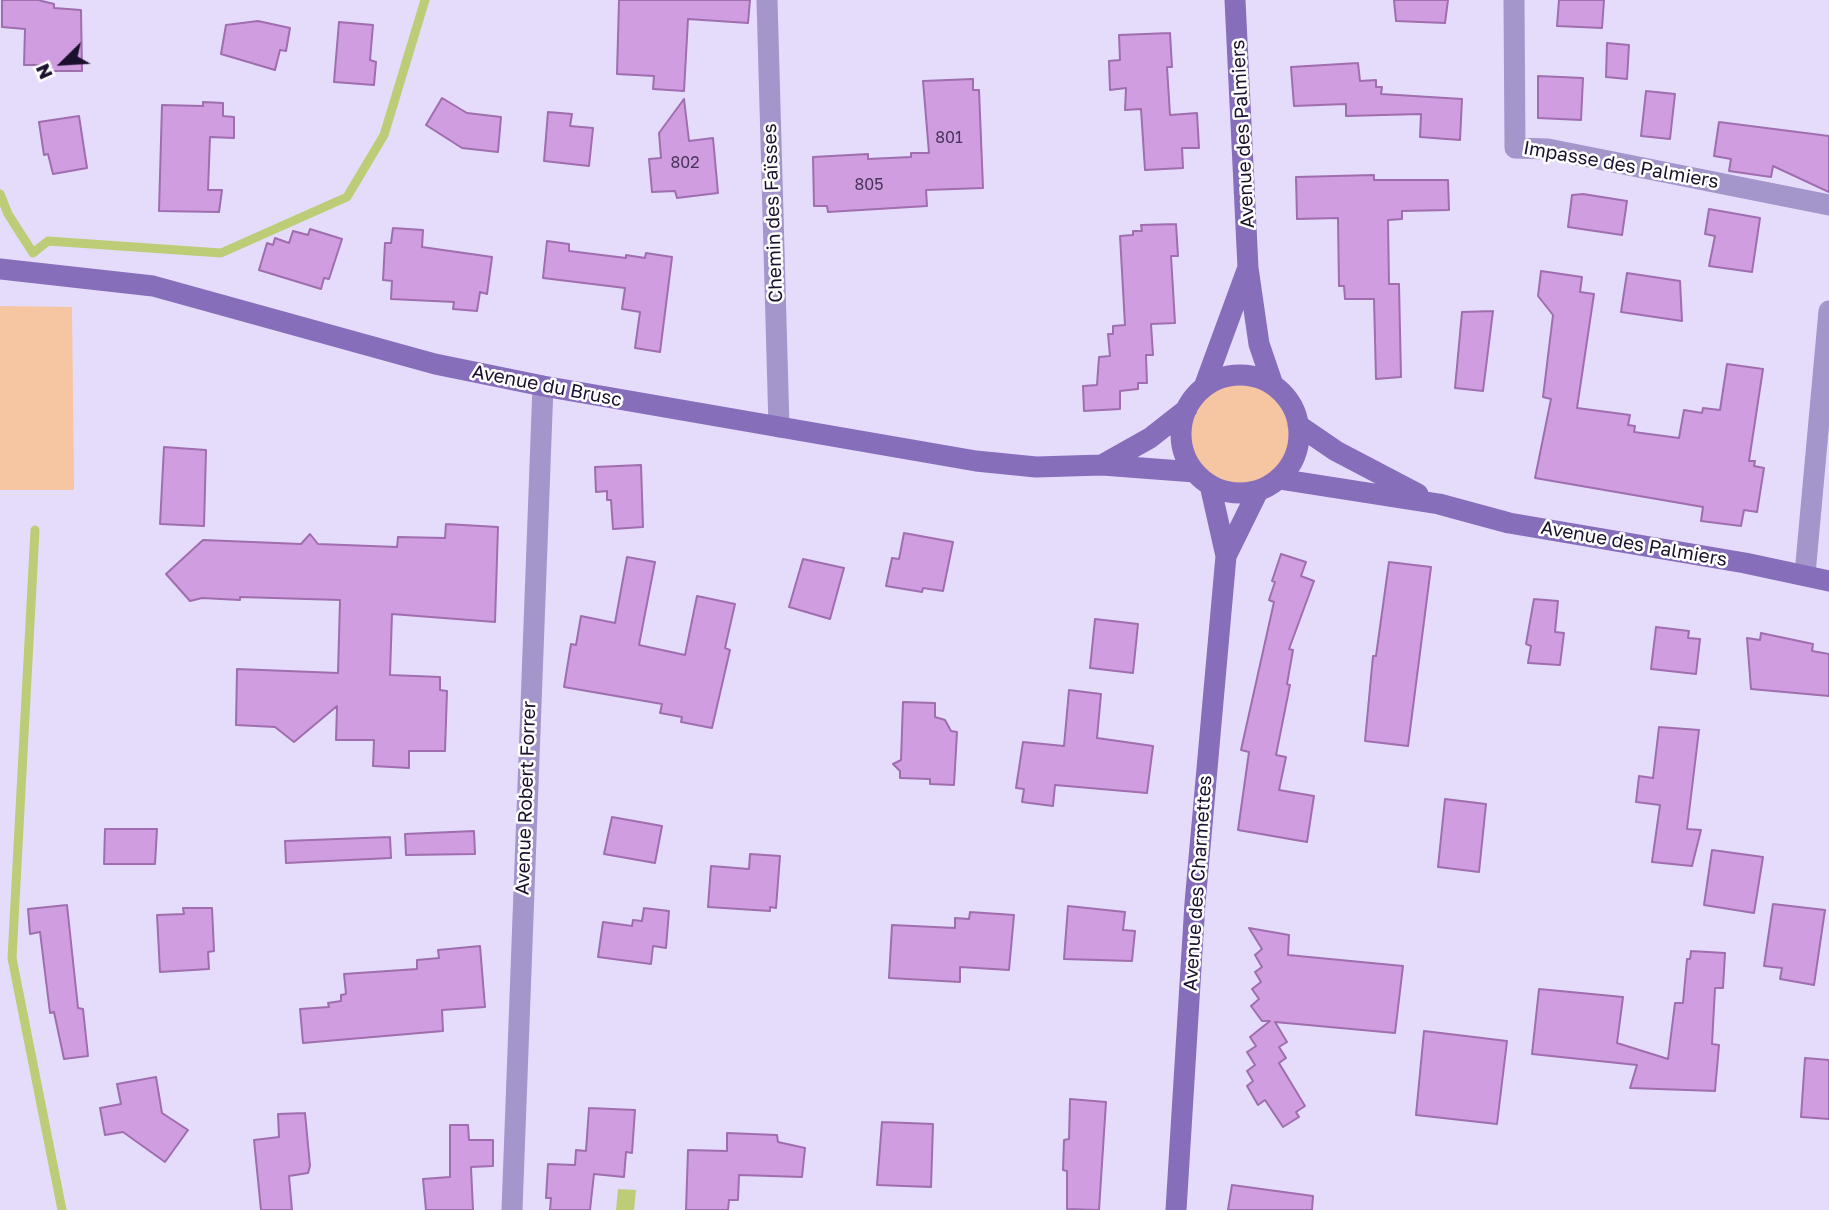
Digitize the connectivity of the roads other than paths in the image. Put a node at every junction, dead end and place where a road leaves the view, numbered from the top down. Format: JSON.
{"nodes":[{"id":1,"x":767,"y":0,"type":"edge"},
{"id":2,"x":1235,"y":0,"type":"edge"},
{"id":3,"x":1514,"y":0,"type":"edge"},
{"id":4,"x":1829,"y":205,"type":"edge"},
{"id":5,"x":1248,"y":268,"type":"junction"},
{"id":6,"x":0,"y":269,"type":"edge"},
{"id":7,"x":1829,"y":311,"type":"edge"},
{"id":8,"x":1272,"y":385,"type":"junction"},
{"id":9,"x":543,"y":386,"type":"junction"},
{"id":10,"x":1204,"y":387,"type":"junction"},
{"id":11,"x":1187,"y":409,"type":"junction"},
{"id":12,"x":1298,"y":425,"type":"junction"},
{"id":13,"x":779,"y":427,"type":"junction"},
{"id":14,"x":1102,"y":466,"type":"junction"},
{"id":15,"x":1203,"y":479,"type":"junction"},
{"id":16,"x":1279,"y":479,"type":"junction"},
{"id":17,"x":1258,"y":491,"type":"junction"},
{"id":18,"x":1439,"y":504,"type":"junction"},
{"id":19,"x":1226,"y":556,"type":"junction"},
{"id":20,"x":1805,"y":574,"type":"junction"},
{"id":21,"x":1829,"y":581,"type":"edge"},
{"id":22,"x":512,"y":1210,"type":"edge"},
{"id":23,"x":1176,"y":1210,"type":"edge"}],
"edges":[{"from":1,"to":13,"type":"street","name":"Chemin des Faïsses"},
{"from":2,"to":5,"type":"street","name":"Avenue des Palmiers"},
{"from":3,"to":4,"type":"street","name":"Impasse des Palmiers"},
{"from":5,"to":8,"type":"street","name":"Avenue des Palmiers"},
{"from":5,"to":10,"type":"street","name":"Avenue des Palmiers"},
{"from":6,"to":9,"type":"street","name":"Avenue du Brusc"},
{"from":7,"to":20,"type":"street"},
{"from":8,"to":10,"type":"street"},
{"from":8,"to":12,"type":"street"},
{"from":9,"to":13,"type":"street","name":"Avenue du Brusc"},
{"from":9,"to":22,"type":"street","name":"Avenue Robert Forrer"},
{"from":10,"to":11,"type":"street"},
{"from":11,"to":14,"type":"street","name":"Avenue du Brusc"},
{"from":11,"to":15,"type":"street"},
{"from":12,"to":16,"type":"street"},
{"from":12,"to":18,"type":"street","name":"Avenue des Palmiers"},
{"from":13,"to":14,"type":"street","name":"Avenue du Brusc"},
{"from":14,"to":15,"type":"street","name":"Avenue du Brusc"},
{"from":15,"to":17,"type":"street"},
{"from":15,"to":19,"type":"street","name":"Avenue des Charmettes"},
{"from":16,"to":17,"type":"street"},
{"from":16,"to":18,"type":"street","name":"Avenue des Palmiers"},
{"from":17,"to":19,"type":"street","name":"Avenue des Charmettes"},
{"from":18,"to":20,"type":"street","name":"Avenue des Palmiers"},
{"from":19,"to":23,"type":"street","name":"Avenue des Charmettes"},
{"from":20,"to":21,"type":"street","name":"Avenue des Palmiers"}]}
